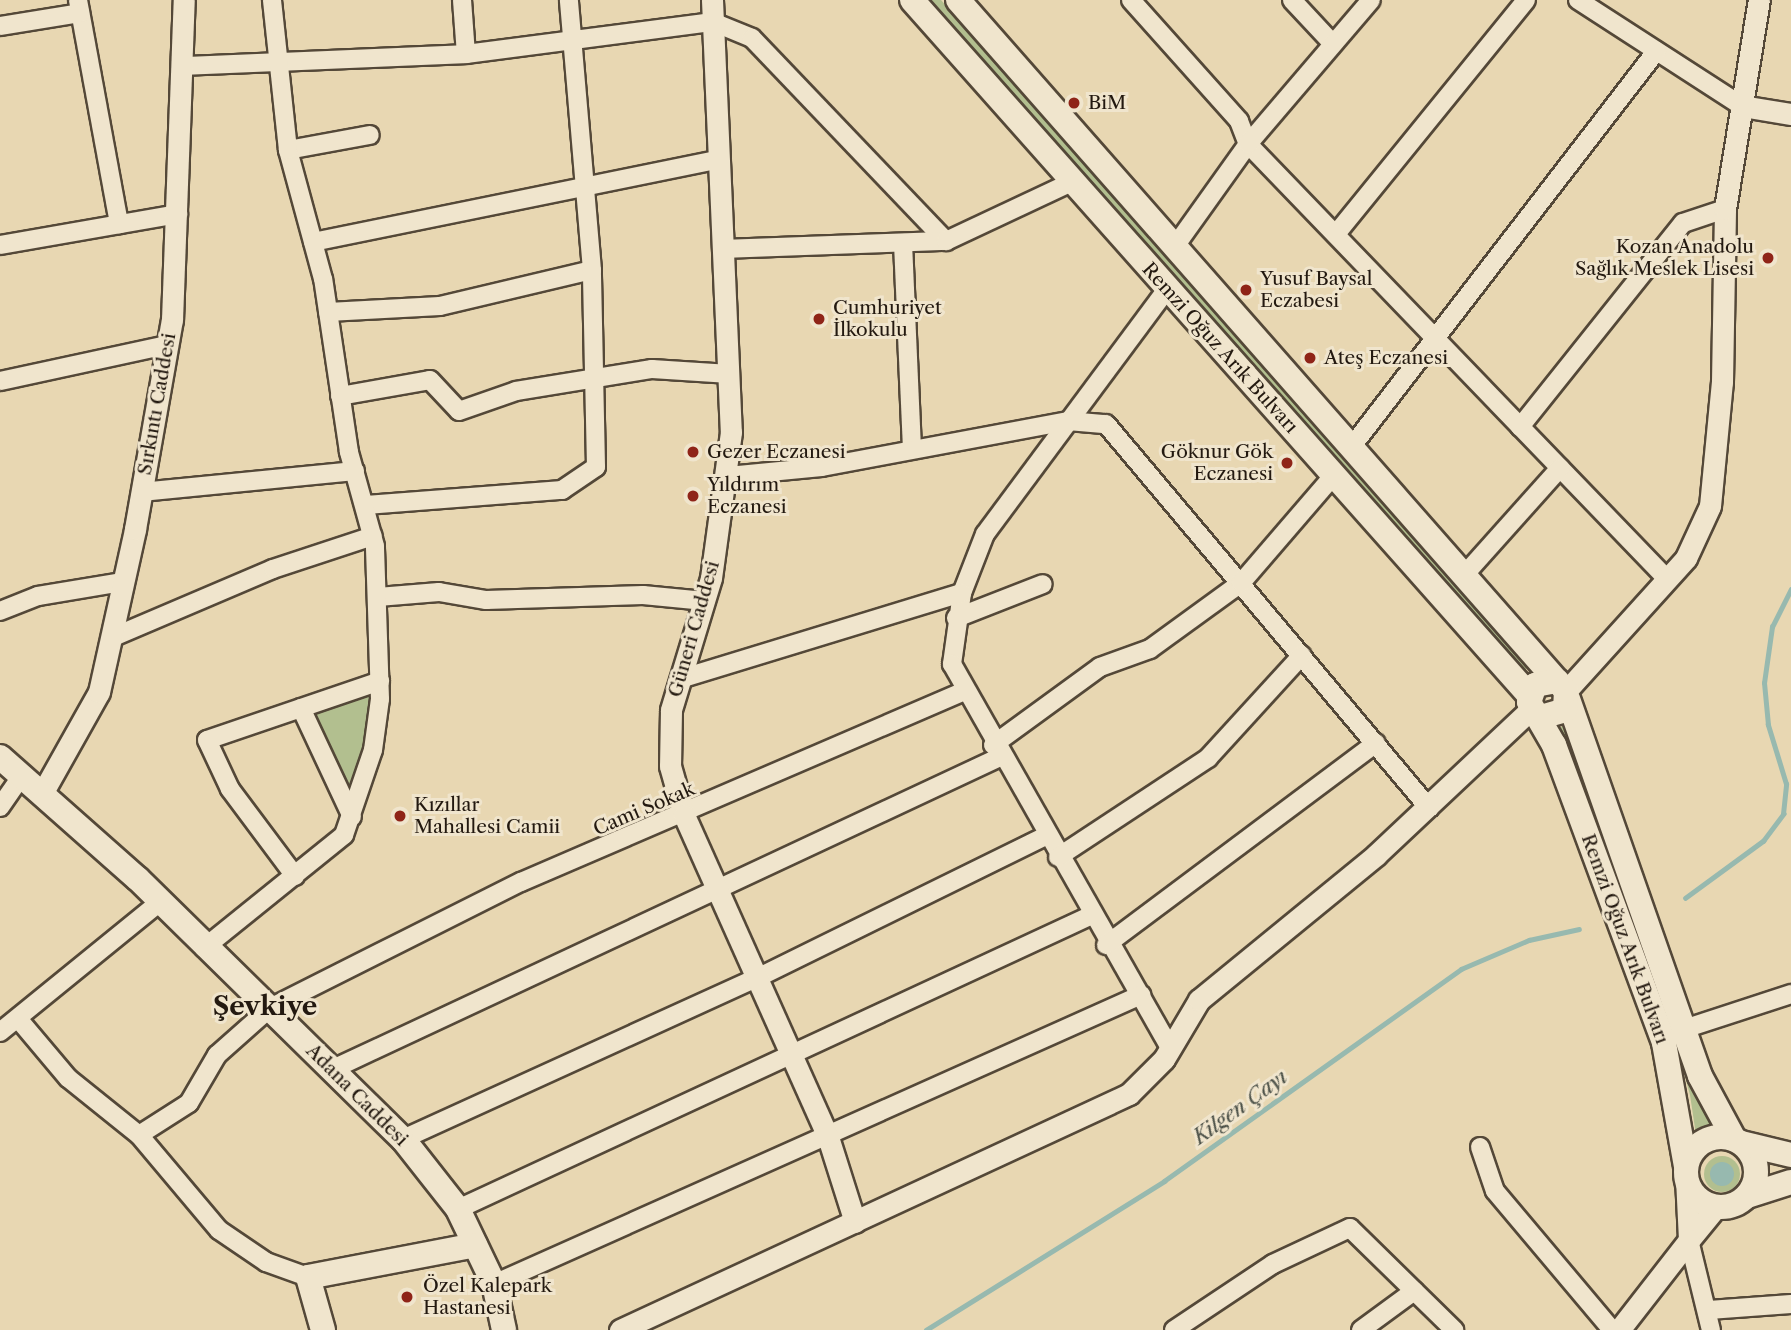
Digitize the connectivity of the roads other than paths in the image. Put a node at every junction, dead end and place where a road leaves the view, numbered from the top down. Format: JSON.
{"nodes":[{"id":1,"x":184,"y":0,"type":"edge"},
{"id":2,"x":272,"y":0,"type":"edge"},
{"id":3,"x":462,"y":0,"type":"edge"},
{"id":4,"x":569,"y":0,"type":"edge"},
{"id":5,"x":712,"y":0,"type":"edge"},
{"id":6,"x":912,"y":0,"type":"edge"},
{"id":7,"x":958,"y":0,"type":"edge"},
{"id":8,"x":1131,"y":0,"type":"edge"},
{"id":9,"x":1292,"y":0,"type":"edge"},
{"id":10,"x":1371,"y":0,"type":"edge"},
{"id":11,"x":1526,"y":0,"type":"edge"},
{"id":12,"x":1578,"y":0,"type":"edge"},
{"id":13,"x":1759,"y":0,"type":"edge"},
{"id":14,"x":79,"y":7,"type":"edge"},
{"id":15,"x":713,"y":22,"type":"junction"},
{"id":16,"x":0,"y":26,"type":"edge"},
{"id":17,"x":573,"y":39,"type":"junction"},
{"id":18,"x":1333,"y":44,"type":"junction"},
{"id":19,"x":1656,"y":51,"type":"junction"},
{"id":20,"x":466,"y":54,"type":"junction"},
{"id":21,"x":274,"y":65,"type":"junction"},
{"id":22,"x":184,"y":66,"type":"junction"},
{"id":23,"x":1742,"y":106,"type":"junction"},
{"id":24,"x":1791,"y":114,"type":"edge"},
{"id":25,"x":370,"y":135,"type":"dead end"},
{"id":26,"x":1248,"y":144,"type":"junction"},
{"id":27,"x":288,"y":150,"type":"junction"},
{"id":28,"x":720,"y":159,"type":"junction"},
{"id":29,"x":1072,"y":181,"type":"junction"},
{"id":30,"x":587,"y":182,"type":"junction"},
{"id":31,"x":1726,"y":209,"type":"junction"},
{"id":32,"x":178,"y":214,"type":"junction"},
{"id":33,"x":119,"y":224,"type":"junction"},
{"id":34,"x":0,"y":226,"type":"edge"},
{"id":35,"x":1336,"y":234,"type":"junction"},
{"id":36,"x":946,"y":241,"type":"junction"},
{"id":37,"x":313,"y":242,"type":"junction"},
{"id":38,"x":903,"y":243,"type":"junction"},
{"id":39,"x":2,"y":244,"type":"edge"},
{"id":40,"x":1176,"y":245,"type":"junction"},
{"id":41,"x":724,"y":249,"type":"junction"},
{"id":42,"x":592,"y":270,"type":"junction"},
{"id":43,"x":1167,"y":289,"type":"junction"},
{"id":44,"x":328,"y":312,"type":"junction"},
{"id":45,"x":1437,"y":341,"type":"junction"},
{"id":46,"x":167,"y":345,"type":"junction"},
{"id":47,"x":730,"y":374,"type":"junction"},
{"id":48,"x":0,"y":381,"type":"edge"},
{"id":49,"x":595,"y":381,"type":"junction"},
{"id":50,"x":340,"y":396,"type":"junction"},
{"id":51,"x":1068,"y":421,"type":"junction"},
{"id":52,"x":1521,"y":427,"type":"junction"},
{"id":53,"x":1353,"y":445,"type":"junction"},
{"id":54,"x":912,"y":449,"type":"junction"},
{"id":55,"x":1560,"y":468,"type":"junction"},
{"id":56,"x":355,"y":471,"type":"junction"},
{"id":57,"x":1334,"y":475,"type":"junction"},
{"id":58,"x":728,"y":476,"type":"junction"},
{"id":59,"x":141,"y":492,"type":"junction"},
{"id":60,"x":366,"y":505,"type":"junction"},
{"id":61,"x":373,"y":536,"type":"junction"},
{"id":62,"x":1466,"y":573,"type":"junction"},
{"id":63,"x":1667,"y":579,"type":"junction"},
{"id":64,"x":123,"y":582,"type":"junction"},
{"id":65,"x":1241,"y":583,"type":"junction"},
{"id":66,"x":1044,"y":584,"type":"dead end"},
{"id":67,"x":962,"y":593,"type":"junction"},
{"id":68,"x":378,"y":597,"type":"junction"},
{"id":69,"x":705,"y":601,"type":"junction"},
{"id":70,"x":0,"y":611,"type":"edge"},
{"id":71,"x":957,"y":618,"type":"junction"},
{"id":72,"x":111,"y":638,"type":"junction"},
{"id":73,"x":1302,"y":654,"type":"junction"},
{"id":74,"x":680,"y":679,"type":"junction"},
{"id":75,"x":380,"y":681,"type":"junction"},
{"id":76,"x":1564,"y":690,"type":"junction"},
{"id":77,"x":963,"y":692,"type":"junction"},
{"id":78,"x":1534,"y":707,"type":"junction"},
{"id":79,"x":301,"y":708,"type":"junction"},
{"id":80,"x":1376,"y":743,"type":"junction"},
{"id":81,"x":997,"y":751,"type":"junction"},
{"id":82,"x":0,"y":757,"type":"edge"},
{"id":83,"x":23,"y":774,"type":"junction"},
{"id":84,"x":44,"y":790,"type":"junction"},
{"id":85,"x":0,"y":807,"type":"edge"},
{"id":86,"x":1429,"y":808,"type":"junction"},
{"id":87,"x":684,"y":816,"type":"junction"},
{"id":88,"x":352,"y":817,"type":"junction"},
{"id":89,"x":1046,"y":836,"type":"junction"},
{"id":90,"x":1058,"y":857,"type":"junction"},
{"id":91,"x":295,"y":876,"type":"junction"},
{"id":92,"x":720,"y":890,"type":"junction"},
{"id":93,"x":160,"y":902,"type":"junction"},
{"id":94,"x":1092,"y":915,"type":"junction"},
{"id":95,"x":1106,"y":945,"type":"junction"},
{"id":96,"x":204,"y":948,"type":"junction"},
{"id":97,"x":759,"y":977,"type":"junction"},
{"id":98,"x":1791,"y":994,"type":"edge"},
{"id":99,"x":1141,"y":995,"type":"junction"},
{"id":100,"x":270,"y":1009,"type":"junction"},
{"id":101,"x":20,"y":1021,"type":"junction"},
{"id":102,"x":1684,"y":1029,"type":"junction"},
{"id":103,"x":0,"y":1032,"type":"edge"},
{"id":104,"x":1171,"y":1049,"type":"junction"},
{"id":105,"x":793,"y":1055,"type":"junction"},
{"id":106,"x":333,"y":1069,"type":"junction"},
{"id":107,"x":139,"y":1135,"type":"junction"},
{"id":108,"x":828,"y":1137,"type":"junction"},
{"id":109,"x":403,"y":1139,"type":"junction"},
{"id":110,"x":1738,"y":1141,"type":"junction"},
{"id":111,"x":1480,"y":1147,"type":"dead end"},
{"id":112,"x":1791,"y":1155,"type":"edge"},
{"id":113,"x":1686,"y":1172,"type":"junction"},
{"id":114,"x":1791,"y":1182,"type":"edge"},
{"id":115,"x":1747,"y":1196,"type":"junction"},
{"id":116,"x":1716,"y":1207,"type":"junction"},
{"id":117,"x":458,"y":1209,"type":"junction"},
{"id":118,"x":855,"y":1222,"type":"junction"},
{"id":119,"x":1689,"y":1240,"type":"junction"},
{"id":120,"x":475,"y":1245,"type":"junction"},
{"id":121,"x":308,"y":1277,"type":"junction"},
{"id":122,"x":494,"y":1284,"type":"junction"},
{"id":123,"x":1414,"y":1291,"type":"junction"},
{"id":124,"x":1791,"y":1304,"type":"edge"},
{"id":125,"x":1709,"y":1310,"type":"junction"},
{"id":126,"x":323,"y":1330,"type":"edge"},
{"id":127,"x":504,"y":1330,"type":"edge"},
{"id":128,"x":620,"y":1330,"type":"edge"},
{"id":129,"x":1174,"y":1330,"type":"edge"},
{"id":130,"x":1361,"y":1330,"type":"edge"},
{"id":131,"x":1454,"y":1330,"type":"edge"},
{"id":132,"x":1612,"y":1330,"type":"edge"},
{"id":133,"x":1619,"y":1330,"type":"edge"},
{"id":134,"x":1711,"y":1330,"type":"edge"}],
"edges":[{"from":1,"to":22,"type":"street","name":"Sırkıntı Caddesi"},
{"from":2,"to":21,"type":"street"},
{"from":3,"to":20,"type":"street"},
{"from":4,"to":17,"type":"street"},
{"from":5,"to":15,"type":"street","name":"Güneri Caddesi"},
{"from":6,"to":29,"type":"main road","name":"Remzi Oğuz Arık Bulvarı"},
{"from":7,"to":40,"type":"main road","name":"Remzi Oğuz Arık Bulvarı"},
{"from":8,"to":26,"type":"street"},
{"from":9,"to":18,"type":"street"},
{"from":10,"to":18,"type":"street"},
{"from":11,"to":35,"type":"street"},
{"from":12,"to":19,"type":"street"},
{"from":13,"to":23,"type":"street"},
{"from":14,"to":16,"type":"street"},
{"from":14,"to":33,"type":"street"},
{"from":15,"to":17,"type":"street"},
{"from":15,"to":28,"type":"street","name":"Güneri Caddesi"},
{"from":15,"to":36,"type":"street"},
{"from":17,"to":20,"type":"street"},
{"from":17,"to":30,"type":"street"},
{"from":18,"to":26,"type":"street"},
{"from":19,"to":23,"type":"street"},
{"from":19,"to":45,"type":"street"},
{"from":20,"to":21,"type":"street"},
{"from":21,"to":22,"type":"street"},
{"from":21,"to":27,"type":"street"},
{"from":22,"to":32,"type":"street","name":"Sırkıntı Caddesi"},
{"from":23,"to":24,"type":"street"},
{"from":23,"to":31,"type":"street"},
{"from":25,"to":27,"type":"street"},
{"from":26,"to":35,"type":"street"},
{"from":26,"to":40,"type":"street"},
{"from":27,"to":37,"type":"street"},
{"from":28,"to":30,"type":"street"},
{"from":28,"to":41,"type":"street","name":"Güneri Caddesi"},
{"from":29,"to":36,"type":"street"},
{"from":29,"to":43,"type":"main road","name":"Remzi Oğuz Arık Bulvarı"},
{"from":30,"to":37,"type":"street"},
{"from":30,"to":42,"type":"street"},
{"from":31,"to":52,"type":"street"},
{"from":31,"to":63,"type":"street"},
{"from":32,"to":33,"type":"street"},
{"from":32,"to":46,"type":"street","name":"Sırkıntı Caddesi"},
{"from":33,"to":39,"type":"street"},
{"from":34,"to":39,"type":"street"},
{"from":35,"to":45,"type":"street"},
{"from":36,"to":38,"type":"street"},
{"from":37,"to":44,"type":"street"},
{"from":38,"to":41,"type":"street"},
{"from":38,"to":54,"type":"street"},
{"from":40,"to":53,"type":"main road","name":"Remzi Oğuz Arık Bulvarı"},
{"from":41,"to":47,"type":"street","name":"Güneri Caddesi"},
{"from":42,"to":44,"type":"street"},
{"from":42,"to":49,"type":"street"},
{"from":43,"to":51,"type":"street"},
{"from":43,"to":57,"type":"main road","name":"Remzi Oğuz Arık Bulvarı"},
{"from":44,"to":50,"type":"street"},
{"from":45,"to":52,"type":"street"},
{"from":45,"to":53,"type":"street"},
{"from":46,"to":48,"type":"street"},
{"from":46,"to":59,"type":"street","name":"Sırkıntı Caddesi"},
{"from":47,"to":49,"type":"street"},
{"from":47,"to":58,"type":"street","name":"Güneri Caddesi"},
{"from":49,"to":50,"type":"street"},
{"from":49,"to":60,"type":"street"},
{"from":50,"to":56,"type":"street"},
{"from":51,"to":54,"type":"street"},
{"from":51,"to":65,"type":"street"},
{"from":51,"to":67,"type":"street"},
{"from":52,"to":55,"type":"street"},
{"from":53,"to":62,"type":"main road","name":"Remzi Oğuz Arık Bulvarı"},
{"from":54,"to":58,"type":"street"},
{"from":55,"to":62,"type":"street"},
{"from":55,"to":63,"type":"street"},
{"from":56,"to":59,"type":"street"},
{"from":56,"to":60,"type":"street"},
{"from":57,"to":65,"type":"street"},
{"from":57,"to":78,"type":"main road","name":"Remzi Oğuz Arık Bulvarı"},
{"from":58,"to":69,"type":"street","name":"Güneri Caddesi"},
{"from":59,"to":64,"type":"street","name":"Sırkıntı Caddesi"},
{"from":60,"to":61,"type":"street"},
{"from":61,"to":68,"type":"street"},
{"from":61,"to":72,"type":"street"},
{"from":62,"to":76,"type":"main road","name":"Remzi Oğuz Arık Bulvarı"},
{"from":63,"to":76,"type":"street"},
{"from":64,"to":70,"type":"street"},
{"from":64,"to":72,"type":"street","name":"Sırkıntı Caddesi"},
{"from":65,"to":73,"type":"street"},
{"from":65,"to":81,"type":"street"},
{"from":66,"to":71,"type":"street"},
{"from":67,"to":71,"type":"street"},
{"from":67,"to":74,"type":"street"},
{"from":68,"to":69,"type":"street"},
{"from":68,"to":75,"type":"street"},
{"from":69,"to":74,"type":"street","name":"Güneri Caddesi"},
{"from":71,"to":77,"type":"street"},
{"from":72,"to":84,"type":"street","name":"Sırkıntı Caddesi"},
{"from":73,"to":80,"type":"street"},
{"from":73,"to":90,"type":"street"},
{"from":74,"to":87,"type":"street","name":"Güneri Caddesi"},
{"from":75,"to":79,"type":"street"},
{"from":75,"to":88,"type":"street"},
{"from":76,"to":78,"type":"main road"},
{"from":76,"to":78,"type":"main road"},
{"from":76,"to":102,"type":"main road","name":"Remzi Oğuz Arık Bulvarı"},
{"from":77,"to":81,"type":"street"},
{"from":77,"to":87,"type":"street","name":"Cami Sokak"},
{"from":78,"to":86,"type":"street"},
{"from":78,"to":113,"type":"main road","name":"Remzi Oğuz Arık Bulvarı"},
{"from":79,"to":88,"type":"street"},
{"from":79,"to":91,"type":"street"},
{"from":80,"to":86,"type":"street"},
{"from":80,"to":95,"type":"street"},
{"from":81,"to":89,"type":"street"},
{"from":81,"to":92,"type":"street"},
{"from":82,"to":83,"type":"main road","name":"Adana Caddesi"},
{"from":83,"to":84,"type":"main road","name":"Adana Caddesi"},
{"from":83,"to":85,"type":"street"},
{"from":84,"to":93,"type":"main road","name":"Adana Caddesi"},
{"from":86,"to":104,"type":"street"},
{"from":87,"to":92,"type":"street","name":"Güneri Caddesi"},
{"from":87,"to":100,"type":"street","name":"Cami Sokak"},
{"from":88,"to":91,"type":"street"},
{"from":89,"to":90,"type":"street"},
{"from":89,"to":97,"type":"street"},
{"from":90,"to":94,"type":"street"},
{"from":91,"to":96,"type":"street"},
{"from":92,"to":97,"type":"street","name":"Güneri Caddesi"},
{"from":92,"to":106,"type":"street"},
{"from":93,"to":96,"type":"main road","name":"Adana Caddesi"},
{"from":93,"to":101,"type":"street"},
{"from":94,"to":95,"type":"street"},
{"from":94,"to":105,"type":"street"},
{"from":95,"to":99,"type":"street"},
{"from":96,"to":100,"type":"main road","name":"Adana Caddesi"},
{"from":97,"to":105,"type":"street","name":"Güneri Caddesi"},
{"from":97,"to":109,"type":"street"},
{"from":98,"to":102,"type":"street"},
{"from":99,"to":104,"type":"street"},
{"from":99,"to":108,"type":"street"},
{"from":100,"to":106,"type":"main road","name":"Adana Caddesi"},
{"from":100,"to":107,"type":"street","name":"Cami Sokak"},
{"from":101,"to":103,"type":"street"},
{"from":101,"to":107,"type":"street"},
{"from":102,"to":110,"type":"main road","name":"Remzi Oğuz Arık Bulvarı"},
{"from":104,"to":118,"type":"street"},
{"from":105,"to":108,"type":"street","name":"Güneri Caddesi"},
{"from":105,"to":117,"type":"street"},
{"from":106,"to":109,"type":"main road","name":"Adana Caddesi"},
{"from":107,"to":121,"type":"street"},
{"from":108,"to":118,"type":"street","name":"Güneri Caddesi"},
{"from":108,"to":122,"type":"street"},
{"from":109,"to":117,"type":"main road","name":"Adana Caddesi"},
{"from":110,"to":112,"type":"main road"},
{"from":110,"to":113,"type":"main road"},
{"from":110,"to":115,"type":"main road","name":"Remzi Oğuz Arık Bulvarı"},
{"from":111,"to":132,"type":"street"},
{"from":113,"to":116,"type":"main road"},
{"from":113,"to":119,"type":"street"},
{"from":114,"to":115,"type":"main road"},
{"from":115,"to":116,"type":"main road"},
{"from":116,"to":119,"type":"street"},
{"from":117,"to":120,"type":"main road","name":"Adana Caddesi"},
{"from":118,"to":128,"type":"street"},
{"from":119,"to":125,"type":"street"},
{"from":119,"to":133,"type":"street"},
{"from":120,"to":121,"type":"main road"},
{"from":120,"to":122,"type":"main road","name":"Adana Caddesi"},
{"from":121,"to":126,"type":"main road"},
{"from":122,"to":127,"type":"main road","name":"Adana Caddesi"},
{"from":123,"to":129,"type":"street"},
{"from":123,"to":130,"type":"street"},
{"from":123,"to":131,"type":"street"},
{"from":124,"to":125,"type":"street"},
{"from":125,"to":134,"type":"street"}]}
